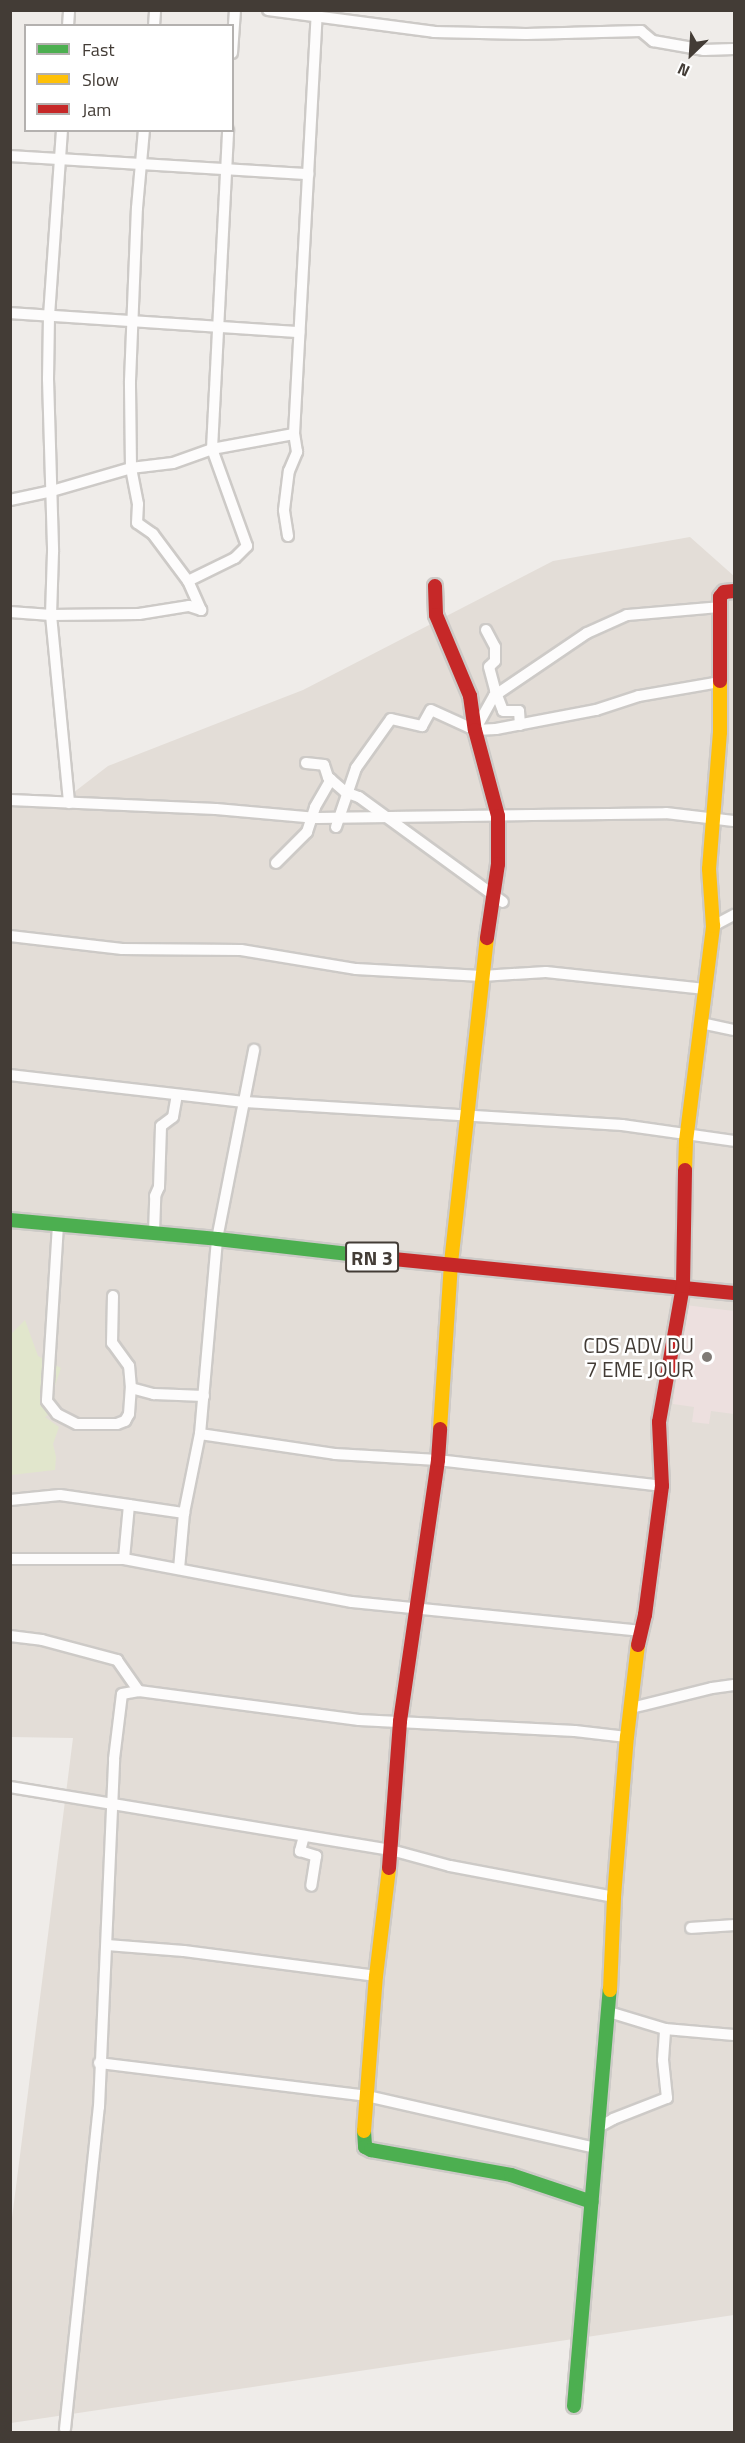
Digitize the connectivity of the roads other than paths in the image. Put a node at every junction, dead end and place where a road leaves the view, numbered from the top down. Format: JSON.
{"nodes":[{"id":1,"x":268,"y":10,"type":"edge"},
{"id":2,"x":317,"y":16,"type":"junction"},
{"id":3,"x":735,"y":49,"type":"edge"},
{"id":4,"x":62,"y":132,"type":"edge"},
{"id":5,"x":144,"y":132,"type":"edge"},
{"id":6,"x":228,"y":132,"type":"edge"},
{"id":7,"x":10,"y":156,"type":"edge"},
{"id":8,"x":61,"y":158,"type":"junction"},
{"id":9,"x":141,"y":164,"type":"junction"},
{"id":10,"x":226,"y":169,"type":"junction"},
{"id":11,"x":308,"y":174,"type":"junction"},
{"id":12,"x":10,"y":313,"type":"edge"},
{"id":13,"x":49,"y":316,"type":"junction"},
{"id":14,"x":132,"y":323,"type":"junction"},
{"id":15,"x":218,"y":327,"type":"junction"},
{"id":16,"x":299,"y":332,"type":"junction"},
{"id":17,"x":294,"y":434,"type":"junction"},
{"id":18,"x":212,"y":450,"type":"junction"},
{"id":19,"x":131,"y":468,"type":"junction"},
{"id":20,"x":52,"y":491,"type":"junction"},
{"id":21,"x":10,"y":500,"type":"edge"},
{"id":22,"x":288,"y":536,"type":"dead end"},
{"id":23,"x":188,"y":581,"type":"junction"},
{"id":24,"x":435,"y":586,"type":"dead end"},
{"id":25,"x":735,"y":591,"type":"edge"},
{"id":26,"x":720,"y":607,"type":"junction"},
{"id":27,"x":10,"y":612,"type":"edge"},
{"id":28,"x":51,"y":615,"type":"junction"},
{"id":29,"x":486,"y":630,"type":"dead end"},
{"id":30,"x":720,"y":682,"type":"junction"},
{"id":31,"x":497,"y":694,"type":"junction"},
{"id":32,"x":520,"y":725,"type":"junction"},
{"id":33,"x":475,"y":730,"type":"junction"},
{"id":34,"x":306,"y":763,"type":"dead end"},
{"id":35,"x":330,"y":780,"type":"junction"},
{"id":36,"x":347,"y":793,"type":"junction"},
{"id":37,"x":10,"y":800,"type":"edge"},
{"id":38,"x":69,"y":803,"type":"junction"},
{"id":39,"x":498,"y":816,"type":"junction"},
{"id":40,"x":312,"y":818,"type":"junction"},
{"id":41,"x":388,"y":819,"type":"junction"},
{"id":42,"x":713,"y":820,"type":"junction"},
{"id":43,"x":735,"y":821,"type":"edge"},
{"id":44,"x":338,"y":823,"type":"junction"},
{"id":45,"x":276,"y":863,"type":"dead end"},
{"id":46,"x":498,"y":899,"type":"junction"},
{"id":47,"x":735,"y":915,"type":"edge"},
{"id":48,"x":713,"y":926,"type":"junction"},
{"id":49,"x":10,"y":936,"type":"edge"},
{"id":50,"x":482,"y":976,"type":"junction"},
{"id":51,"x":705,"y":989,"type":"junction"},
{"id":52,"x":701,"y":1023,"type":"junction"},
{"id":53,"x":735,"y":1030,"type":"edge"},
{"id":54,"x":254,"y":1050,"type":"dead end"},
{"id":55,"x":10,"y":1075,"type":"edge"},
{"id":56,"x":177,"y":1095,"type":"junction"},
{"id":57,"x":245,"y":1102,"type":"junction"},
{"id":58,"x":468,"y":1117,"type":"junction"},
{"id":59,"x":687,"y":1132,"type":"junction"},
{"id":60,"x":735,"y":1141,"type":"edge"},
{"id":61,"x":10,"y":1220,"type":"edge"},
{"id":62,"x":58,"y":1226,"type":"junction"},
{"id":63,"x":154,"y":1233,"type":"junction"},
{"id":64,"x":217,"y":1239,"type":"junction"},
{"id":65,"x":451,"y":1263,"type":"junction"},
{"id":66,"x":683,"y":1286,"type":"junction"},
{"id":67,"x":735,"y":1293,"type":"edge"},
{"id":68,"x":113,"y":1296,"type":"dead end"},
{"id":69,"x":131,"y":1388,"type":"junction"},
{"id":70,"x":204,"y":1396,"type":"junction"},
{"id":71,"x":200,"y":1434,"type":"junction"},
{"id":72,"x":438,"y":1460,"type":"junction"},
{"id":73,"x":662,"y":1486,"type":"junction"},
{"id":74,"x":10,"y":1500,"type":"edge"},
{"id":75,"x":129,"y":1505,"type":"junction"},
{"id":76,"x":184,"y":1512,"type":"junction"},
{"id":77,"x":10,"y":1559,"type":"edge"},
{"id":78,"x":124,"y":1559,"type":"junction"},
{"id":79,"x":179,"y":1569,"type":"junction"},
{"id":80,"x":417,"y":1609,"type":"junction"},
{"id":81,"x":640,"y":1630,"type":"junction"},
{"id":82,"x":10,"y":1636,"type":"edge"},
{"id":83,"x":735,"y":1685,"type":"edge"},
{"id":84,"x":139,"y":1691,"type":"junction"},
{"id":85,"x":631,"y":1708,"type":"junction"},
{"id":86,"x":400,"y":1720,"type":"junction"},
{"id":87,"x":627,"y":1737,"type":"junction"},
{"id":88,"x":10,"y":1787,"type":"edge"},
{"id":89,"x":112,"y":1804,"type":"junction"},
{"id":90,"x":304,"y":1836,"type":"junction"},
{"id":91,"x":392,"y":1850,"type":"junction"},
{"id":92,"x":311,"y":1886,"type":"dead end"},
{"id":93,"x":614,"y":1897,"type":"junction"},
{"id":94,"x":735,"y":1925,"type":"edge"},
{"id":95,"x":691,"y":1928,"type":"dead end"},
{"id":96,"x":107,"y":1945,"type":"junction"},
{"id":97,"x":376,"y":1976,"type":"junction"},
{"id":98,"x":609,"y":2012,"type":"junction"},
{"id":99,"x":665,"y":2029,"type":"junction"},
{"id":100,"x":735,"y":2035,"type":"edge"},
{"id":101,"x":99,"y":2063,"type":"junction"},
{"id":102,"x":368,"y":2096,"type":"junction"},
{"id":103,"x":597,"y":2128,"type":"junction"},
{"id":104,"x":596,"y":2148,"type":"junction"},
{"id":105,"x":592,"y":2202,"type":"junction"},
{"id":106,"x":574,"y":2406,"type":"dead end"},
{"id":107,"x":65,"y":2429,"type":"dead end"}],
"edges":[{"from":1,"to":2,"type":"street"},
{"from":2,"to":3,"type":"street"},
{"from":2,"to":11,"type":"street"},
{"from":4,"to":8,"type":"street"},
{"from":5,"to":9,"type":"street"},
{"from":6,"to":10,"type":"street"},
{"from":7,"to":8,"type":"street"},
{"from":8,"to":9,"type":"street"},
{"from":8,"to":13,"type":"street"},
{"from":9,"to":10,"type":"street"},
{"from":9,"to":14,"type":"street"},
{"from":10,"to":11,"type":"street"},
{"from":10,"to":15,"type":"street"},
{"from":11,"to":16,"type":"street"},
{"from":12,"to":13,"type":"street"},
{"from":13,"to":14,"type":"street"},
{"from":13,"to":20,"type":"street"},
{"from":14,"to":15,"type":"street"},
{"from":14,"to":19,"type":"street"},
{"from":15,"to":16,"type":"street"},
{"from":15,"to":18,"type":"street"},
{"from":16,"to":17,"type":"street"},
{"from":17,"to":18,"type":"street"},
{"from":17,"to":22,"type":"street"},
{"from":18,"to":19,"type":"street"},
{"from":18,"to":23,"type":"street"},
{"from":19,"to":20,"type":"street"},
{"from":19,"to":23,"type":"street"},
{"from":20,"to":21,"type":"street"},
{"from":20,"to":28,"type":"street"},
{"from":23,"to":28,"type":"street"},
{"from":24,"to":33,"type":"main road"},
{"from":25,"to":26,"type":"main road"},
{"from":26,"to":30,"type":"main road"},
{"from":26,"to":31,"type":"street"},
{"from":27,"to":28,"type":"street"},
{"from":28,"to":38,"type":"street"},
{"from":29,"to":31,"type":"street"},
{"from":30,"to":32,"type":"street"},
{"from":30,"to":42,"type":"main road"},
{"from":31,"to":32,"type":"street"},
{"from":31,"to":33,"type":"street"},
{"from":32,"to":33,"type":"street"},
{"from":33,"to":36,"type":"street"},
{"from":33,"to":39,"type":"main road"},
{"from":34,"to":35,"type":"street"},
{"from":35,"to":36,"type":"street"},
{"from":35,"to":40,"type":"street"},
{"from":36,"to":41,"type":"street"},
{"from":36,"to":44,"type":"street"},
{"from":37,"to":38,"type":"street"},
{"from":38,"to":40,"type":"street"},
{"from":39,"to":41,"type":"street"},
{"from":39,"to":42,"type":"street"},
{"from":39,"to":46,"type":"main road"},
{"from":40,"to":44,"type":"street"},
{"from":40,"to":45,"type":"street"},
{"from":41,"to":44,"type":"street"},
{"from":41,"to":46,"type":"street"},
{"from":42,"to":43,"type":"street"},
{"from":42,"to":48,"type":"main road"},
{"from":46,"to":50,"type":"main road"},
{"from":47,"to":48,"type":"street"},
{"from":48,"to":51,"type":"main road"},
{"from":49,"to":50,"type":"street"},
{"from":50,"to":51,"type":"street"},
{"from":50,"to":58,"type":"main road"},
{"from":51,"to":52,"type":"main road"},
{"from":52,"to":53,"type":"street"},
{"from":52,"to":59,"type":"main road"},
{"from":54,"to":57,"type":"street"},
{"from":55,"to":56,"type":"street"},
{"from":56,"to":57,"type":"street"},
{"from":56,"to":63,"type":"street"},
{"from":57,"to":58,"type":"street"},
{"from":57,"to":64,"type":"street"},
{"from":58,"to":59,"type":"street"},
{"from":58,"to":65,"type":"main road"},
{"from":59,"to":60,"type":"street"},
{"from":59,"to":66,"type":"main road"},
{"from":61,"to":62,"type":"main road","number":"RN 3"},
{"from":62,"to":63,"type":"main road","number":"RN 3"},
{"from":62,"to":69,"type":"street"},
{"from":63,"to":64,"type":"main road","number":"RN 3"},
{"from":64,"to":65,"type":"main road","number":"RN 3"},
{"from":64,"to":70,"type":"street"},
{"from":65,"to":66,"type":"main road","number":"RN 3"},
{"from":65,"to":72,"type":"main road"},
{"from":66,"to":67,"type":"main road","number":"RN 3"},
{"from":66,"to":73,"type":"main road"},
{"from":68,"to":69,"type":"street"},
{"from":69,"to":70,"type":"street"},
{"from":70,"to":71,"type":"street"},
{"from":71,"to":72,"type":"street"},
{"from":71,"to":76,"type":"street"},
{"from":72,"to":73,"type":"street"},
{"from":72,"to":80,"type":"main road"},
{"from":73,"to":81,"type":"main road"},
{"from":74,"to":75,"type":"street"},
{"from":75,"to":76,"type":"street"},
{"from":75,"to":78,"type":"street"},
{"from":76,"to":79,"type":"street"},
{"from":77,"to":78,"type":"street"},
{"from":78,"to":79,"type":"street"},
{"from":79,"to":80,"type":"street"},
{"from":80,"to":81,"type":"street"},
{"from":80,"to":86,"type":"main road"},
{"from":81,"to":85,"type":"main road"},
{"from":82,"to":84,"type":"street"},
{"from":83,"to":85,"type":"street"},
{"from":84,"to":86,"type":"street"},
{"from":84,"to":89,"type":"street"},
{"from":85,"to":87,"type":"main road"},
{"from":86,"to":87,"type":"street"},
{"from":86,"to":91,"type":"main road"},
{"from":87,"to":93,"type":"main road"},
{"from":88,"to":89,"type":"street"},
{"from":89,"to":90,"type":"street"},
{"from":89,"to":96,"type":"street"},
{"from":90,"to":91,"type":"street"},
{"from":90,"to":92,"type":"street"},
{"from":91,"to":93,"type":"street"},
{"from":91,"to":97,"type":"main road"},
{"from":93,"to":98,"type":"main road"},
{"from":94,"to":95,"type":"street"},
{"from":96,"to":97,"type":"street"},
{"from":96,"to":101,"type":"street"},
{"from":97,"to":102,"type":"main road"},
{"from":98,"to":99,"type":"street"},
{"from":98,"to":103,"type":"main road"},
{"from":99,"to":100,"type":"street"},
{"from":99,"to":103,"type":"street"},
{"from":101,"to":102,"type":"street"},
{"from":101,"to":107,"type":"street"},
{"from":102,"to":104,"type":"street"},
{"from":102,"to":105,"type":"main road"},
{"from":103,"to":104,"type":"main road"},
{"from":104,"to":105,"type":"main road"},
{"from":105,"to":106,"type":"main road"}]}
